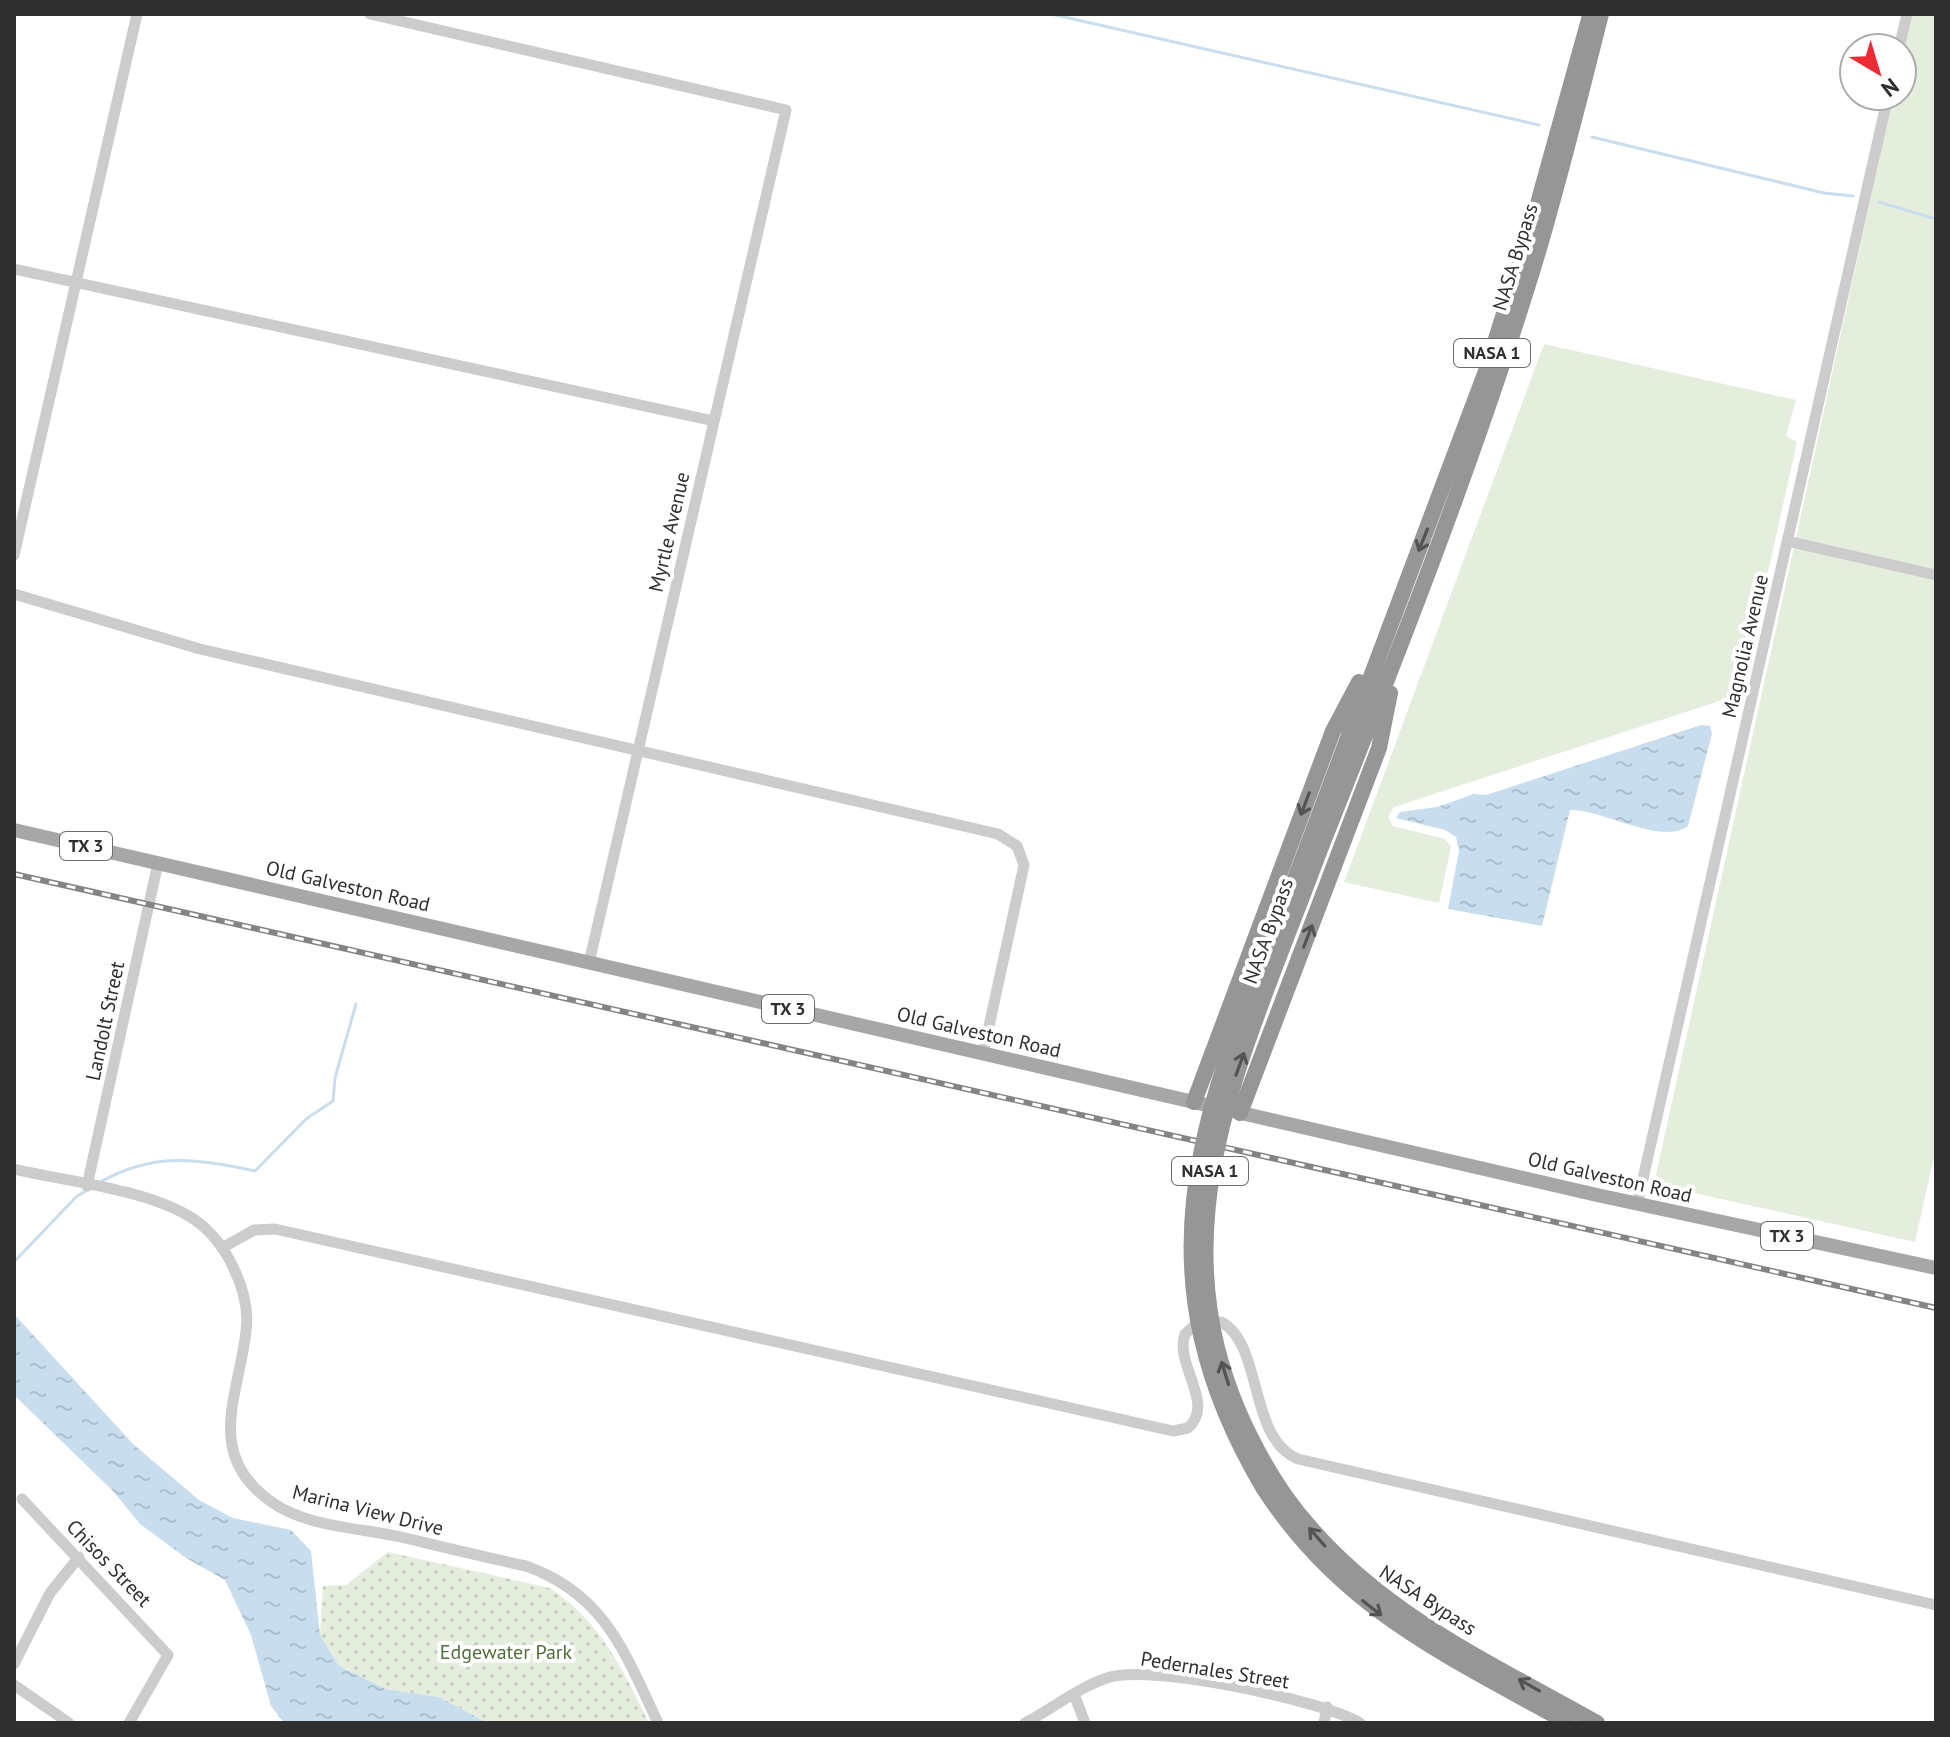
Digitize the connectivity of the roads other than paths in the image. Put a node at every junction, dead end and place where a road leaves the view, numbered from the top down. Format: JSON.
{"nodes":[{"id":1,"x":137,"y":14,"type":"edge"},
{"id":2,"x":370,"y":14,"type":"edge"},
{"id":3,"x":1588,"y":14,"type":"edge"},
{"id":4,"x":1601,"y":14,"type":"edge"},
{"id":5,"x":1608,"y":14,"type":"edge"},
{"id":6,"x":1884,"y":112,"type":"edge"},
{"id":7,"x":1574,"y":122,"type":"junction"},
{"id":8,"x":14,"y":269,"type":"edge"},
{"id":9,"x":75,"y":281,"type":"junction"},
{"id":10,"x":714,"y":421,"type":"junction"},
{"id":11,"x":1787,"y":541,"type":"junction"},
{"id":12,"x":14,"y":555,"type":"edge"},
{"id":13,"x":1936,"y":575,"type":"edge"},
{"id":14,"x":14,"y":594,"type":"edge"},
{"id":15,"x":1387,"y":632,"type":"junction"},
{"id":16,"x":1400,"y":646,"type":"junction"},
{"id":17,"x":636,"y":750,"type":"junction"},
{"id":18,"x":14,"y":830,"type":"edge"},
{"id":19,"x":1313,"y":850,"type":"junction"},
{"id":20,"x":158,"y":863,"type":"junction"},
{"id":21,"x":1246,"y":957,"type":"junction"},
{"id":22,"x":589,"y":963,"type":"junction"},
{"id":23,"x":1296,"y":969,"type":"junction"},
{"id":24,"x":983,"y":1054,"type":"junction"},
{"id":25,"x":1194,"y":1102,"type":"junction"},
{"id":26,"x":1240,"y":1113,"type":"junction"},
{"id":27,"x":14,"y":1169,"type":"edge"},
{"id":28,"x":87,"y":1186,"type":"junction"},
{"id":29,"x":1637,"y":1205,"type":"junction"},
{"id":30,"x":222,"y":1248,"type":"junction"},
{"id":31,"x":1936,"y":1268,"type":"edge"},
{"id":32,"x":22,"y":1499,"type":"dead end"},
{"id":33,"x":79,"y":1557,"type":"junction"},
{"id":34,"x":1936,"y":1605,"type":"edge"},
{"id":35,"x":14,"y":1664,"type":"edge"},
{"id":36,"x":14,"y":1685,"type":"edge"},
{"id":37,"x":26,"y":1693,"type":"junction"},
{"id":38,"x":1074,"y":1694,"type":"junction"},
{"id":39,"x":1327,"y":1707,"type":"junction"},
{"id":40,"x":55,"y":1723,"type":"edge"},
{"id":41,"x":69,"y":1723,"type":"edge"},
{"id":42,"x":129,"y":1723,"type":"edge"},
{"id":43,"x":658,"y":1723,"type":"edge"},
{"id":44,"x":1025,"y":1723,"type":"edge"},
{"id":45,"x":1085,"y":1723,"type":"edge"},
{"id":46,"x":1324,"y":1723,"type":"edge"},
{"id":47,"x":1360,"y":1723,"type":"edge"},
{"id":48,"x":1568,"y":1723,"type":"edge"},
{"id":49,"x":1597,"y":1723,"type":"edge"}],
"edges":[{"from":1,"to":9,"type":"street"},
{"from":2,"to":10,"type":"street","name":"Myrtle Avenue"},
{"from":3,"to":15,"type":"highway","name":"NASA Bypass","number":"NASA 1","one_way":true},
{"from":4,"to":7,"type":"highway","name":"NASA Bypass","number":"NASA 1"},
{"from":5,"to":7,"type":"highway"},
{"from":6,"to":11,"type":"street","name":"Magnolia Avenue"},
{"from":7,"to":16,"type":"highway","name":"NASA Bypass","number":"NASA 1"},
{"from":8,"to":9,"type":"street"},
{"from":9,"to":10,"type":"street"},
{"from":9,"to":12,"type":"street"},
{"from":10,"to":17,"type":"street","name":"Myrtle Avenue"},
{"from":11,"to":13,"type":"street"},
{"from":11,"to":29,"type":"street","name":"Magnolia Avenue"},
{"from":14,"to":17,"type":"street"},
{"from":15,"to":19,"type":"highway","name":"NASA Bypass","number":"NASA 1"},
{"from":15,"to":21,"type":"highway","one_way":true},
{"from":16,"to":19,"type":"highway","name":"NASA Bypass","number":"NASA 1"},
{"from":23,"to":16,"type":"highway","one_way":true},
{"from":17,"to":22,"type":"street","name":"Myrtle Avenue"},
{"from":17,"to":24,"type":"street"},
{"from":18,"to":20,"type":"main road","name":"Old Galveston Road","number":"TX 3"},
{"from":19,"to":48,"type":"highway","name":"NASA Bypass","number":"NASA 1","one_way":true,"bridge":true},
{"from":49,"to":19,"type":"highway","name":"NASA Bypass","number":"NASA 1","one_way":true,"bridge":true},
{"from":20,"to":22,"type":"main road","name":"Old Galveston Road","number":"TX 3"},
{"from":20,"to":28,"type":"street","name":"Landolt Street"},
{"from":21,"to":23,"type":"highway"},
{"from":21,"to":25,"type":"highway"},
{"from":22,"to":24,"type":"main road","name":"Old Galveston Road","number":"TX 3"},
{"from":23,"to":26,"type":"highway"},
{"from":24,"to":25,"type":"main road","name":"Old Galveston Road","number":"TX 3"},
{"from":25,"to":26,"type":"main road","name":"Old Galveston Road","number":"TX 3"},
{"from":26,"to":29,"type":"main road","name":"Old Galveston Road","number":"TX 3"},
{"from":27,"to":28,"type":"street"},
{"from":28,"to":30,"type":"street","name":"Marina View Drive"},
{"from":29,"to":31,"type":"main road","name":"Old Galveston Road","number":"TX 3"},
{"from":30,"to":34,"type":"street"},
{"from":30,"to":43,"type":"street","name":"Marina View Drive"},
{"from":32,"to":33,"type":"street","name":"Chisos Street"},
{"from":33,"to":35,"type":"street"},
{"from":33,"to":42,"type":"street","name":"Chisos Street"},
{"from":36,"to":37,"type":"street"},
{"from":37,"to":40,"type":"street"},
{"from":37,"to":41,"type":"street"},
{"from":38,"to":39,"type":"street","name":"Pedernales Street"},
{"from":38,"to":44,"type":"street","name":"Pedernales Street"},
{"from":38,"to":45,"type":"street"},
{"from":39,"to":46,"type":"street"},
{"from":39,"to":47,"type":"street","name":"Pedernales Street"}]}
